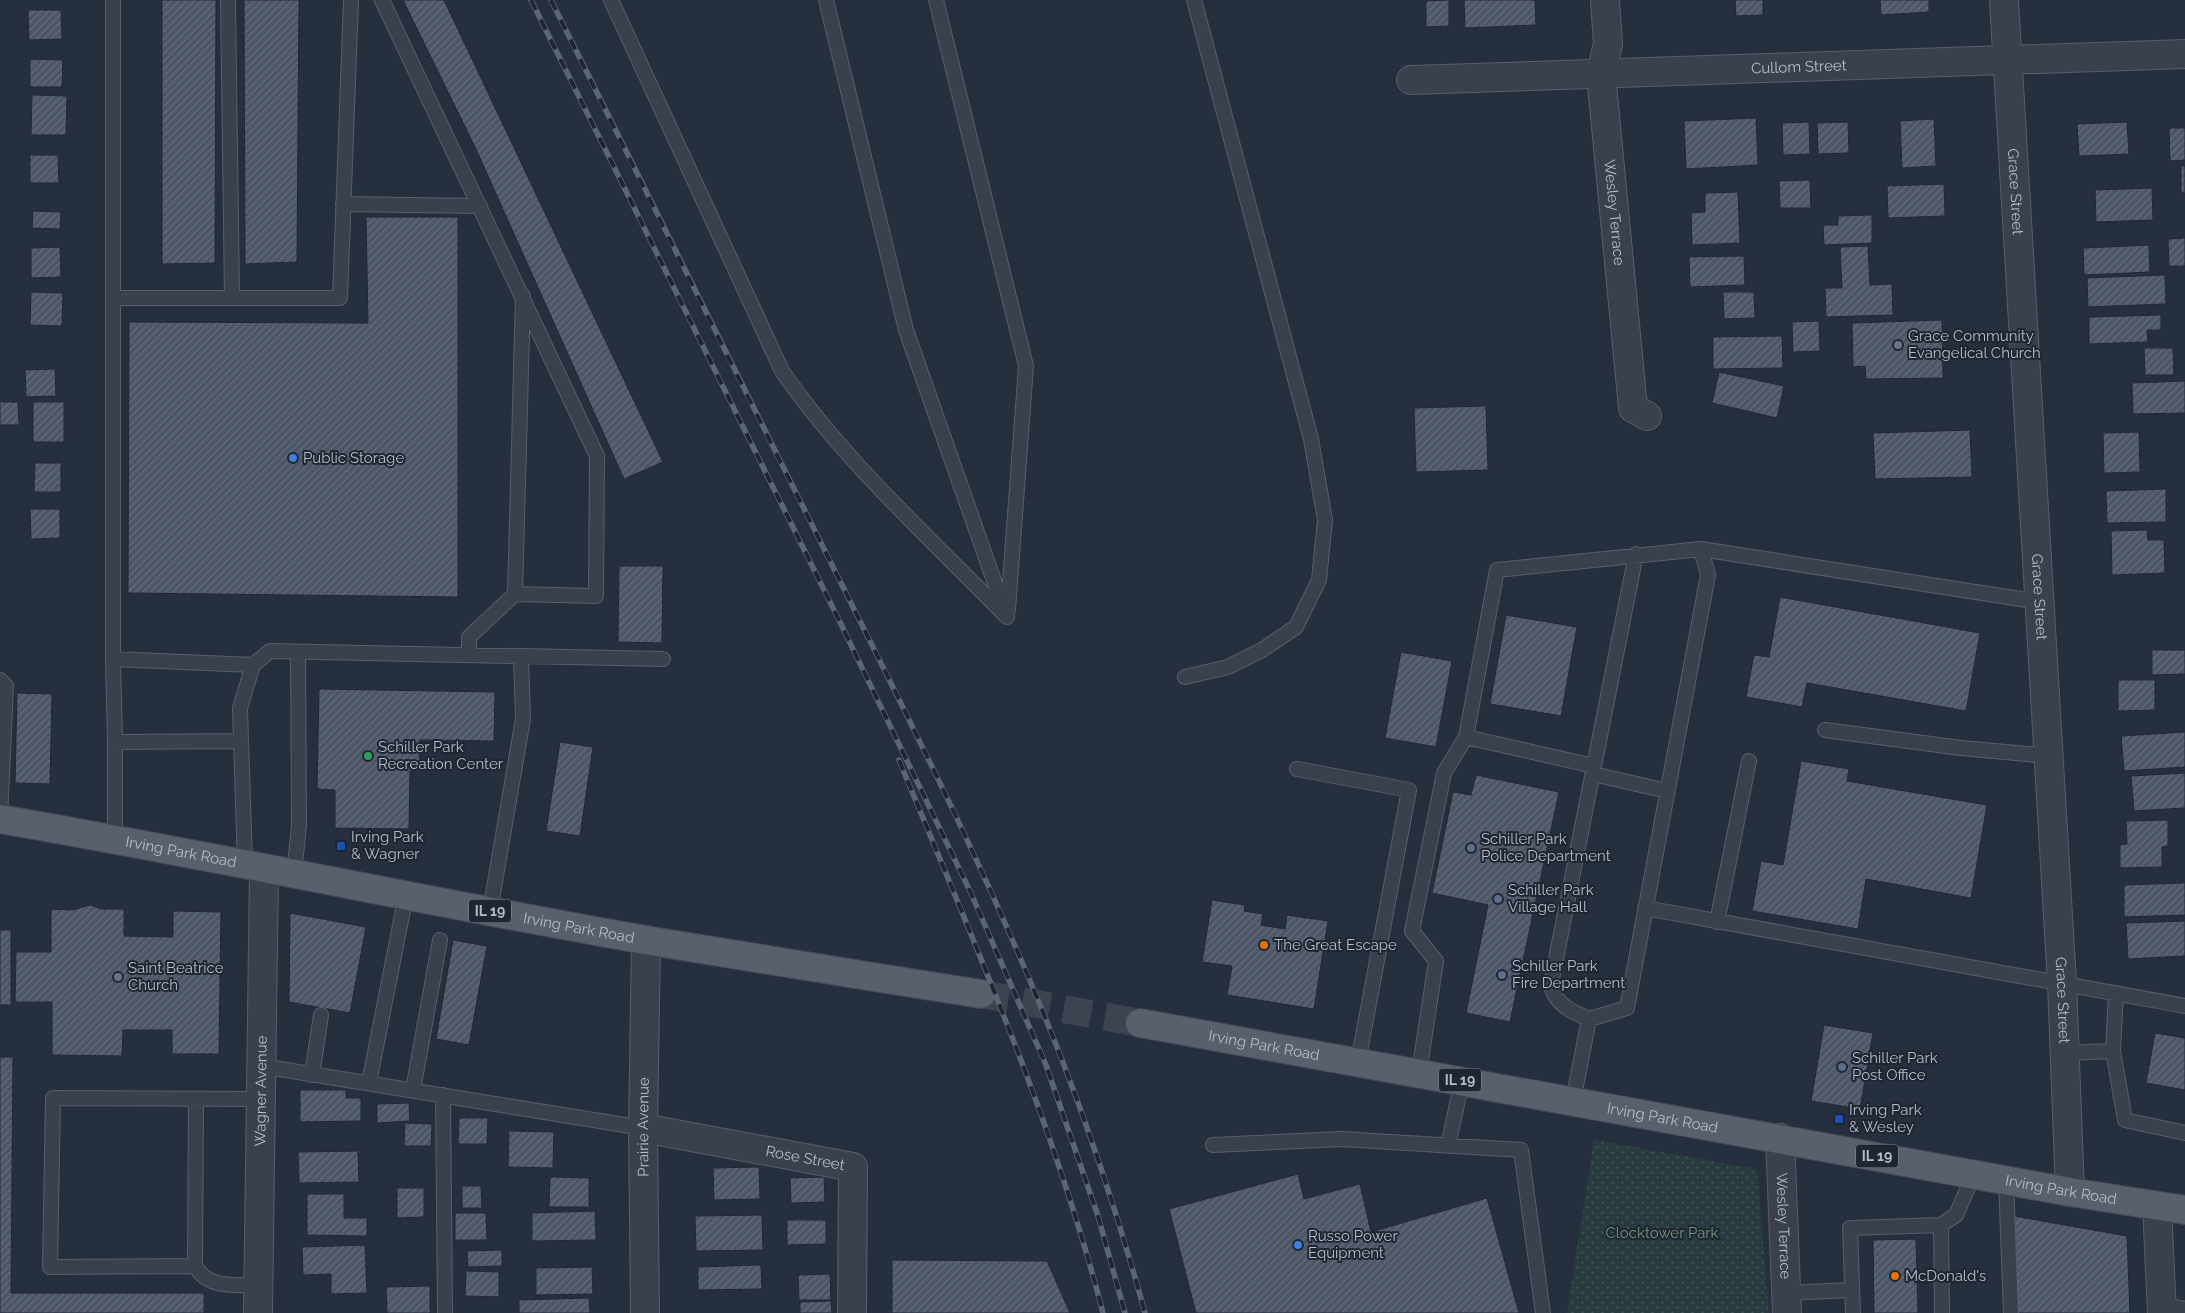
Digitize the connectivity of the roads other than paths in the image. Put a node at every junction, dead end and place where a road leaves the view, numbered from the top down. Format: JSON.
{"nodes":[{"id":1,"x":113,"y":0,"type":"edge"},
{"id":2,"x":228,"y":0,"type":"edge"},
{"id":3,"x":351,"y":0,"type":"edge"},
{"id":4,"x":382,"y":0,"type":"edge"},
{"id":5,"x":611,"y":0,"type":"edge"},
{"id":6,"x":826,"y":0,"type":"edge"},
{"id":7,"x":936,"y":0,"type":"edge"},
{"id":8,"x":1194,"y":0,"type":"edge"},
{"id":9,"x":1605,"y":0,"type":"edge"},
{"id":10,"x":2004,"y":0,"type":"edge"},
{"id":11,"x":2185,"y":54,"type":"edge"},
{"id":12,"x":2008,"y":60,"type":"junction"},
{"id":13,"x":1601,"y":74,"type":"junction"},
{"id":14,"x":1411,"y":80,"type":"dead end"},
{"id":15,"x":343,"y":204,"type":"junction"},
{"id":16,"x":480,"y":206,"type":"junction"},
{"id":17,"x":523,"y":296,"type":"junction"},
{"id":18,"x":113,"y":298,"type":"junction"},
{"id":19,"x":232,"y":298,"type":"junction"},
{"id":20,"x":1647,"y":416,"type":"dead end"},
{"id":21,"x":1701,"y":549,"type":"junction"},
{"id":22,"x":1636,"y":554,"type":"junction"},
{"id":23,"x":515,"y":594,"type":"junction"},
{"id":24,"x":2040,"y":602,"type":"junction"},
{"id":25,"x":1007,"y":617,"type":"junction"},
{"id":26,"x":298,"y":652,"type":"junction"},
{"id":27,"x":469,"y":655,"type":"junction"},
{"id":28,"x":521,"y":656,"type":"junction"},
{"id":29,"x":113,"y":659,"type":"junction"},
{"id":30,"x":662,"y":659,"type":"dead end"},
{"id":31,"x":253,"y":665,"type":"junction"},
{"id":32,"x":1185,"y":677,"type":"dead end"},
{"id":33,"x":0,"y":680,"type":"edge"},
{"id":34,"x":1825,"y":730,"type":"dead end"},
{"id":35,"x":1466,"y":737,"type":"junction"},
{"id":36,"x":241,"y":740,"type":"junction"},
{"id":37,"x":115,"y":742,"type":"junction"},
{"id":38,"x":2049,"y":756,"type":"junction"},
{"id":39,"x":1748,"y":761,"type":"dead end"},
{"id":40,"x":1297,"y":769,"type":"dead end"},
{"id":41,"x":1593,"y":770,"type":"junction"},
{"id":42,"x":1667,"y":791,"type":"junction"},
{"id":43,"x":0,"y":819,"type":"edge"},
{"id":44,"x":115,"y":839,"type":"junction"},
{"id":45,"x":255,"y":867,"type":"junction"},
{"id":46,"x":294,"y":875,"type":"junction"},
{"id":47,"x":406,"y":895,"type":"junction"},
{"id":48,"x":1645,"y":908,"type":"junction"},
{"id":49,"x":490,"y":911,"type":"junction"},
{"id":50,"x":1717,"y":922,"type":"junction"},
{"id":51,"x":440,"y":940,"type":"dead end"},
{"id":52,"x":646,"y":940,"type":"junction"},
{"id":53,"x":2062,"y":983,"type":"junction"},
{"id":54,"x":2116,"y":993,"type":"junction"},
{"id":55,"x":981,"y":994,"type":"tunnel mouth"},
{"id":56,"x":2185,"y":1006,"type":"edge"},
{"id":57,"x":320,"y":1016,"type":"dead end"},
{"id":58,"x":1589,"y":1019,"type":"junction"},
{"id":59,"x":1140,"y":1023,"type":"tunnel mouth"},
{"id":60,"x":2113,"y":1051,"type":"junction"},
{"id":61,"x":2065,"y":1053,"type":"junction"},
{"id":62,"x":1358,"y":1062,"type":"junction"},
{"id":63,"x":261,"y":1066,"type":"junction"},
{"id":64,"x":1418,"y":1073,"type":"junction"},
{"id":65,"x":312,"y":1075,"type":"junction"},
{"id":66,"x":1462,"y":1081,"type":"junction"},
{"id":67,"x":369,"y":1083,"type":"junction"},
{"id":68,"x":413,"y":1090,"type":"junction"},
{"id":69,"x":443,"y":1095,"type":"junction"},
{"id":70,"x":196,"y":1099,"type":"junction"},
{"id":71,"x":260,"y":1099,"type":"junction"},
{"id":72,"x":1574,"y":1101,"type":"junction"},
{"id":73,"x":643,"y":1128,"type":"junction"},
{"id":74,"x":2185,"y":1133,"type":"edge"},
{"id":75,"x":1780,"y":1138,"type":"junction"},
{"id":76,"x":1213,"y":1145,"type":"dead end"},
{"id":77,"x":1448,"y":1146,"type":"junction"},
{"id":78,"x":1974,"y":1174,"type":"junction"},
{"id":79,"x":2006,"y":1180,"type":"junction"},
{"id":80,"x":2070,"y":1192,"type":"junction"},
{"id":81,"x":2157,"y":1206,"type":"junction"},
{"id":82,"x":2185,"y":1210,"type":"edge"},
{"id":83,"x":1941,"y":1225,"type":"junction"},
{"id":84,"x":194,"y":1266,"type":"junction"},
{"id":85,"x":258,"y":1285,"type":"junction"},
{"id":86,"x":1852,"y":1290,"type":"junction"},
{"id":87,"x":1787,"y":1303,"type":"edge"},
{"id":88,"x":2169,"y":1309,"type":"edge"},
{"id":89,"x":258,"y":1313,"type":"edge"},
{"id":90,"x":445,"y":1313,"type":"edge"},
{"id":91,"x":645,"y":1313,"type":"edge"},
{"id":92,"x":852,"y":1313,"type":"edge"},
{"id":93,"x":1544,"y":1313,"type":"edge"},
{"id":94,"x":1853,"y":1313,"type":"edge"},
{"id":95,"x":1942,"y":1313,"type":"edge"},
{"id":96,"x":2011,"y":1313,"type":"edge"}],
"edges":[{"from":1,"to":18,"type":"lane"},
{"from":2,"to":19,"type":"lane"},
{"from":3,"to":15,"type":"lane"},
{"from":4,"to":16,"type":"lane"},
{"from":5,"to":25,"type":"lane"},
{"from":6,"to":25,"type":"lane"},
{"from":7,"to":25,"type":"lane"},
{"from":8,"to":32,"type":"lane"},
{"from":9,"to":13,"type":"street","name":"Wesley Terrace"},
{"from":10,"to":12,"type":"street","name":"Grace Street"},
{"from":11,"to":12,"type":"street","name":"Cullom Street"},
{"from":12,"to":13,"type":"street","name":"Cullom Street"},
{"from":12,"to":24,"type":"street","name":"Grace Street"},
{"from":13,"to":14,"type":"street","name":"Cullom Street"},
{"from":13,"to":20,"type":"street","name":"Wesley Terrace"},
{"from":15,"to":16,"type":"lane"},
{"from":15,"to":19,"type":"lane"},
{"from":16,"to":17,"type":"lane"},
{"from":17,"to":23,"type":"lane"},
{"from":17,"to":23,"type":"lane"},
{"from":18,"to":19,"type":"lane"},
{"from":18,"to":29,"type":"lane"},
{"from":21,"to":22,"type":"lane"},
{"from":21,"to":24,"type":"lane"},
{"from":21,"to":42,"type":"lane"},
{"from":22,"to":35,"type":"lane"},
{"from":22,"to":41,"type":"lane"},
{"from":23,"to":27,"type":"lane"},
{"from":24,"to":38,"type":"street","name":"Grace Street"},
{"from":26,"to":27,"type":"lane"},
{"from":26,"to":31,"type":"lane"},
{"from":26,"to":46,"type":"lane"},
{"from":27,"to":28,"type":"lane"},
{"from":28,"to":30,"type":"lane"},
{"from":28,"to":49,"type":"lane"},
{"from":29,"to":31,"type":"lane"},
{"from":29,"to":37,"type":"lane"},
{"from":31,"to":36,"type":"lane"},
{"from":33,"to":43,"type":"lane"},
{"from":34,"to":38,"type":"lane"},
{"from":35,"to":41,"type":"lane"},
{"from":35,"to":64,"type":"lane"},
{"from":36,"to":37,"type":"lane"},
{"from":36,"to":45,"type":"lane"},
{"from":37,"to":44,"type":"lane"},
{"from":38,"to":53,"type":"street","name":"Grace Street"},
{"from":39,"to":50,"type":"lane"},
{"from":40,"to":62,"type":"lane"},
{"from":41,"to":42,"type":"lane"},
{"from":41,"to":58,"type":"lane"},
{"from":42,"to":48,"type":"lane"},
{"from":43,"to":44,"type":"main road","name":"Irving Park Road","number":"IL 19"},
{"from":44,"to":45,"type":"main road","name":"Irving Park Road","number":"IL 19"},
{"from":45,"to":46,"type":"main road","name":"Irving Park Road","number":"IL 19"},
{"from":45,"to":63,"type":"street","name":"Wagner Avenue"},
{"from":46,"to":47,"type":"main road","name":"Irving Park Road","number":"IL 19"},
{"from":47,"to":49,"type":"main road","name":"Irving Park Road","number":"IL 19"},
{"from":47,"to":67,"type":"lane"},
{"from":48,"to":50,"type":"lane"},
{"from":48,"to":58,"type":"lane"},
{"from":49,"to":52,"type":"main road","name":"Irving Park Road","number":"IL 19"},
{"from":50,"to":53,"type":"lane"},
{"from":51,"to":68,"type":"lane"},
{"from":52,"to":55,"type":"main road","name":"Irving Park Road","number":"IL 19"},
{"from":52,"to":73,"type":"street","name":"Prairie Avenue"},
{"from":53,"to":54,"type":"lane"},
{"from":53,"to":61,"type":"street","name":"Grace Street"},
{"from":54,"to":56,"type":"lane"},
{"from":54,"to":60,"type":"lane"},
{"from":57,"to":65,"type":"lane"},
{"from":58,"to":72,"type":"lane"},
{"from":59,"to":62,"type":"main road","name":"Irving Park Road","number":"IL 19"},
{"from":60,"to":61,"type":"lane"},
{"from":60,"to":74,"type":"lane"},
{"from":61,"to":80,"type":"street","name":"Grace Street"},
{"from":62,"to":64,"type":"main road","name":"Irving Park Road","number":"IL 19"},
{"from":63,"to":65,"type":"lane"},
{"from":63,"to":71,"type":"street","name":"Wagner Avenue"},
{"from":64,"to":66,"type":"main road","name":"Irving Park Road","number":"IL 19"},
{"from":65,"to":67,"type":"lane"},
{"from":66,"to":72,"type":"main road","name":"Irving Park Road","number":"IL 19"},
{"from":66,"to":77,"type":"lane"},
{"from":67,"to":68,"type":"lane"},
{"from":68,"to":69,"type":"lane"},
{"from":69,"to":73,"type":"lane"},
{"from":69,"to":90,"type":"lane"},
{"from":70,"to":71,"type":"lane"},
{"from":70,"to":84,"type":"lane"},
{"from":70,"to":84,"type":"lane"},
{"from":71,"to":85,"type":"street","name":"Wagner Avenue"},
{"from":72,"to":75,"type":"main road","name":"Irving Park Road","number":"IL 19"},
{"from":73,"to":91,"type":"street","name":"Prairie Avenue"},
{"from":73,"to":92,"type":"street","name":"Rose Street"},
{"from":75,"to":78,"type":"main road","name":"Irving Park Road","number":"IL 19"},
{"from":75,"to":87,"type":"street","name":"Wesley Terrace"},
{"from":76,"to":77,"type":"lane"},
{"from":77,"to":93,"type":"lane"},
{"from":78,"to":79,"type":"main road","name":"Irving Park Road","number":"IL 19"},
{"from":78,"to":83,"type":"lane"},
{"from":79,"to":80,"type":"main road","name":"Irving Park Road","number":"IL 19"},
{"from":79,"to":96,"type":"lane"},
{"from":80,"to":81,"type":"main road","name":"Irving Park Road","number":"IL 19"},
{"from":81,"to":82,"type":"main road","name":"Irving Park Road","number":"IL 19"},
{"from":81,"to":88,"type":"street"},
{"from":83,"to":86,"type":"lane"},
{"from":83,"to":95,"type":"lane"},
{"from":84,"to":85,"type":"lane"},
{"from":85,"to":89,"type":"street","name":"Wagner Avenue"},
{"from":86,"to":87,"type":"lane"},
{"from":86,"to":94,"type":"lane"}]}
